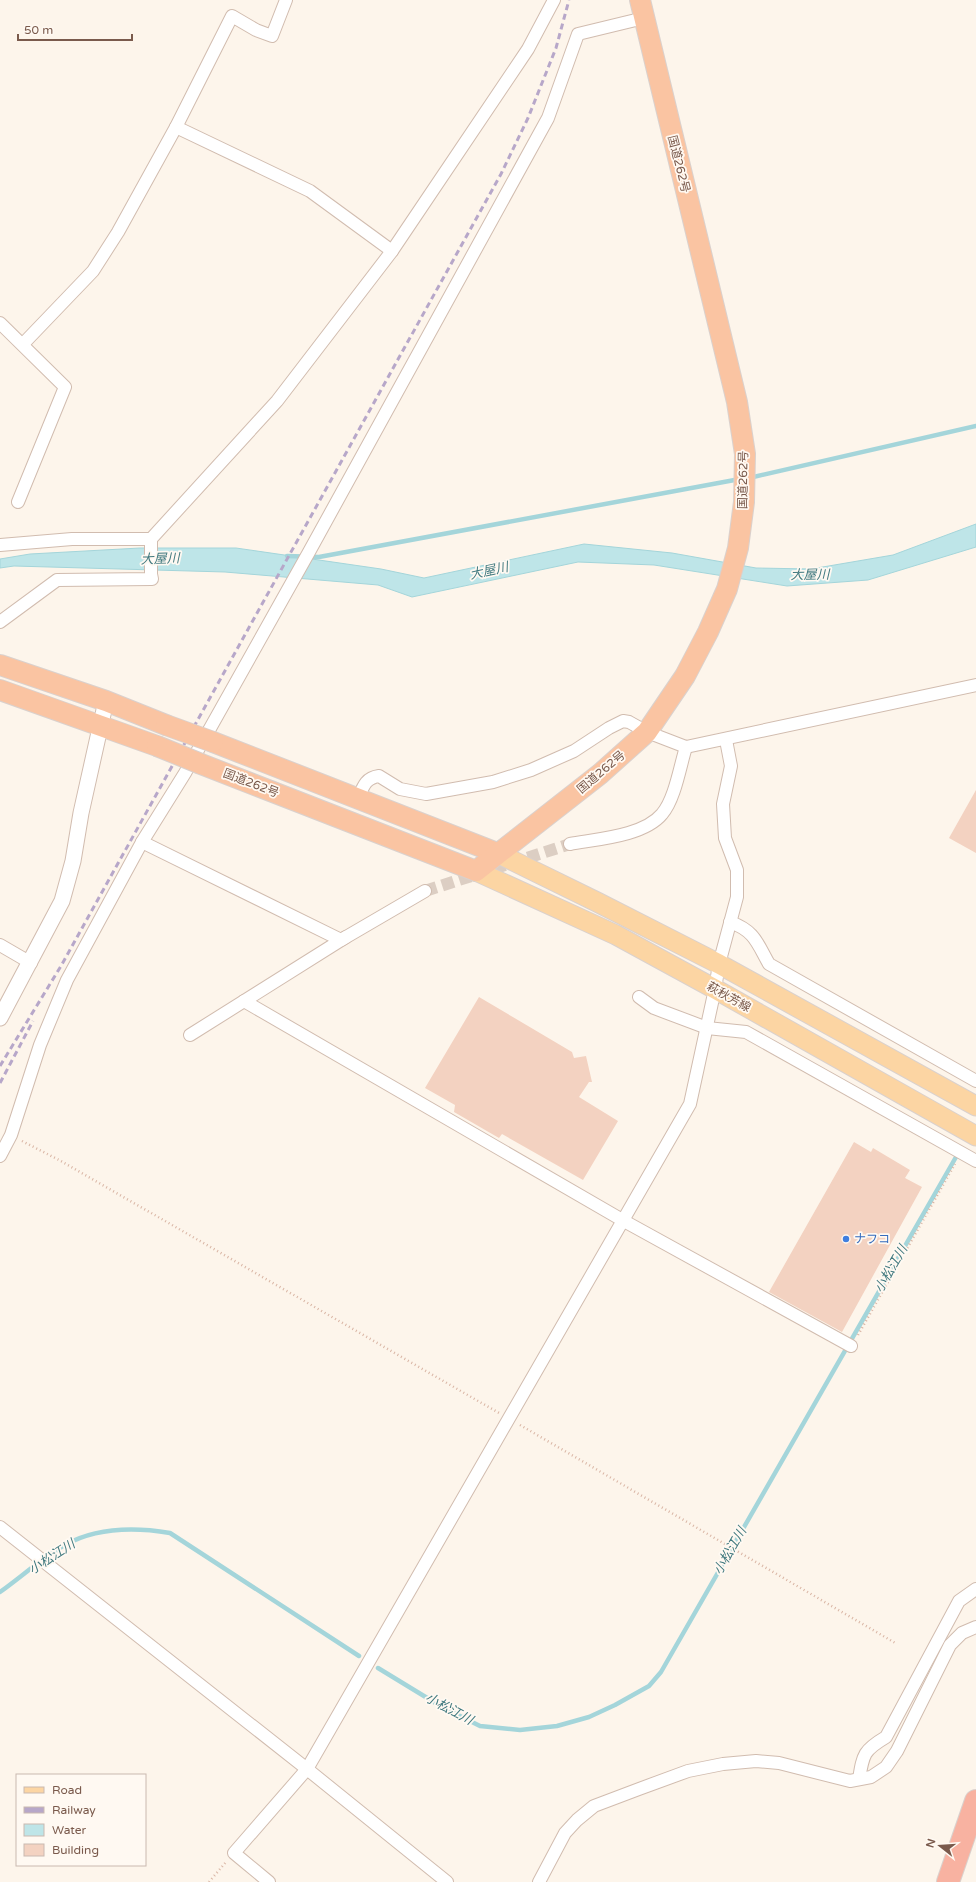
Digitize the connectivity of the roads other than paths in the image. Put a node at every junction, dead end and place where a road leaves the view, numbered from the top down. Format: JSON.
{"nodes":[{"id":1,"x":286,"y":0,"type":"edge"},
{"id":2,"x":554,"y":0,"type":"edge"},
{"id":3,"x":642,"y":9,"type":"edge"},
{"id":4,"x":176,"y":127,"type":"junction"},
{"id":5,"x":392,"y":251,"type":"junction"},
{"id":6,"x":0,"y":323,"type":"edge"},
{"id":7,"x":23,"y":344,"type":"junction"},
{"id":8,"x":18,"y":502,"type":"dead end"},
{"id":9,"x":151,"y":542,"type":"junction"},
{"id":10,"x":0,"y":545,"type":"edge"},
{"id":11,"x":0,"y":622,"type":"edge"},
{"id":12,"x":0,"y":664,"type":"edge"},
{"id":13,"x":976,"y":685,"type":"edge"},
{"id":14,"x":0,"y":690,"type":"edge"},
{"id":15,"x":106,"y":701,"type":"junction"},
{"id":16,"x":100,"y":725,"type":"junction"},
{"id":17,"x":647,"y":732,"type":"junction"},
{"id":18,"x":726,"y":740,"type":"junction"},
{"id":19,"x":686,"y":747,"type":"junction"},
{"id":20,"x":358,"y":799,"type":"junction"},
{"id":21,"x":142,"y":842,"type":"junction"},
{"id":22,"x":570,"y":844,"type":"tunnel mouth"},
{"id":23,"x":497,"y":853,"type":"junction"},
{"id":24,"x":476,"y":871,"type":"junction"},
{"id":25,"x":425,"y":891,"type":"tunnel mouth"},
{"id":26,"x":730,"y":922,"type":"junction"},
{"id":27,"x":346,"y":937,"type":"junction"},
{"id":28,"x":0,"y":945,"type":"edge"},
{"id":29,"x":31,"y":963,"type":"junction"},
{"id":30,"x":719,"y":964,"type":"junction"},
{"id":31,"x":715,"y":989,"type":"junction"},
{"id":32,"x":639,"y":997,"type":"dead end"},
{"id":33,"x":244,"y":1001,"type":"junction"},
{"id":34,"x":0,"y":1018,"type":"edge"},
{"id":35,"x":707,"y":1028,"type":"junction"},
{"id":36,"x":190,"y":1035,"type":"dead end"},
{"id":37,"x":976,"y":1082,"type":"edge"},
{"id":38,"x":976,"y":1106,"type":"edge"},
{"id":39,"x":976,"y":1136,"type":"edge"},
{"id":40,"x":0,"y":1156,"type":"edge"},
{"id":41,"x":976,"y":1161,"type":"edge"},
{"id":42,"x":624,"y":1221,"type":"junction"},
{"id":43,"x":851,"y":1346,"type":"road end"},
{"id":44,"x":0,"y":1527,"type":"edge"},
{"id":45,"x":976,"y":1588,"type":"edge"},
{"id":46,"x":976,"y":1627,"type":"edge"},
{"id":47,"x":307,"y":1769,"type":"junction"},
{"id":48,"x":860,"y":1779,"type":"junction"},
{"id":49,"x":976,"y":1800,"type":"edge"},
{"id":50,"x":269,"y":1882,"type":"edge"},
{"id":51,"x":447,"y":1882,"type":"edge"},
{"id":52,"x":539,"y":1882,"type":"edge"},
{"id":53,"x":948,"y":1882,"type":"edge"}],
"edges":[{"from":1,"to":4,"type":"street"},
{"from":2,"to":5,"type":"street"},
{"from":3,"to":17,"type":"highway","name":"国道262号"},
{"from":3,"to":21,"type":"street"},
{"from":4,"to":5,"type":"street"},
{"from":4,"to":7,"type":"street"},
{"from":5,"to":9,"type":"street"},
{"from":6,"to":7,"type":"street"},
{"from":7,"to":8,"type":"street"},
{"from":9,"to":10,"type":"street"},
{"from":9,"to":11,"type":"street"},
{"from":12,"to":15,"type":"highway","name":"国道262号"},
{"from":13,"to":18,"type":"street"},
{"from":14,"to":16,"type":"highway","name":"国道262号"},
{"from":15,"to":16,"type":"street"},
{"from":15,"to":20,"type":"highway","name":"国道262号","bridge":true},
{"from":16,"to":24,"type":"highway","name":"国道262号","bridge":true},
{"from":16,"to":29,"type":"street"},
{"from":17,"to":19,"type":"street"},
{"from":17,"to":20,"type":"street"},
{"from":17,"to":23,"type":"highway","name":"国道262号"},
{"from":18,"to":19,"type":"street"},
{"from":18,"to":26,"type":"street"},
{"from":19,"to":22,"type":"street"},
{"from":20,"to":23,"type":"highway","name":"国道262号"},
{"from":21,"to":27,"type":"street"},
{"from":21,"to":40,"type":"street"},
{"from":23,"to":24,"type":"highway","name":"国道262号"},
{"from":23,"to":30,"type":"main road","name":"萩秋芳線"},
{"from":24,"to":31,"type":"main road","name":"萩秋芳線"},
{"from":25,"to":27,"type":"street"},
{"from":26,"to":30,"type":"street"},
{"from":26,"to":37,"type":"street"},
{"from":27,"to":33,"type":"street"},
{"from":28,"to":29,"type":"street"},
{"from":29,"to":34,"type":"street"},
{"from":30,"to":31,"type":"street"},
{"from":30,"to":38,"type":"main road","name":"萩秋芳線"},
{"from":31,"to":35,"type":"street"},
{"from":31,"to":39,"type":"main road","name":"萩秋芳線"},
{"from":32,"to":35,"type":"street"},
{"from":33,"to":36,"type":"street"},
{"from":33,"to":42,"type":"street"},
{"from":35,"to":41,"type":"street"},
{"from":35,"to":42,"type":"street"},
{"from":42,"to":43,"type":"street"},
{"from":42,"to":47,"type":"street"},
{"from":44,"to":47,"type":"street"},
{"from":45,"to":48,"type":"street"},
{"from":46,"to":48,"type":"street"},
{"from":47,"to":50,"type":"street"},
{"from":47,"to":51,"type":"street"},
{"from":48,"to":52,"type":"street"},
{"from":49,"to":53,"type":"highway"}]}
